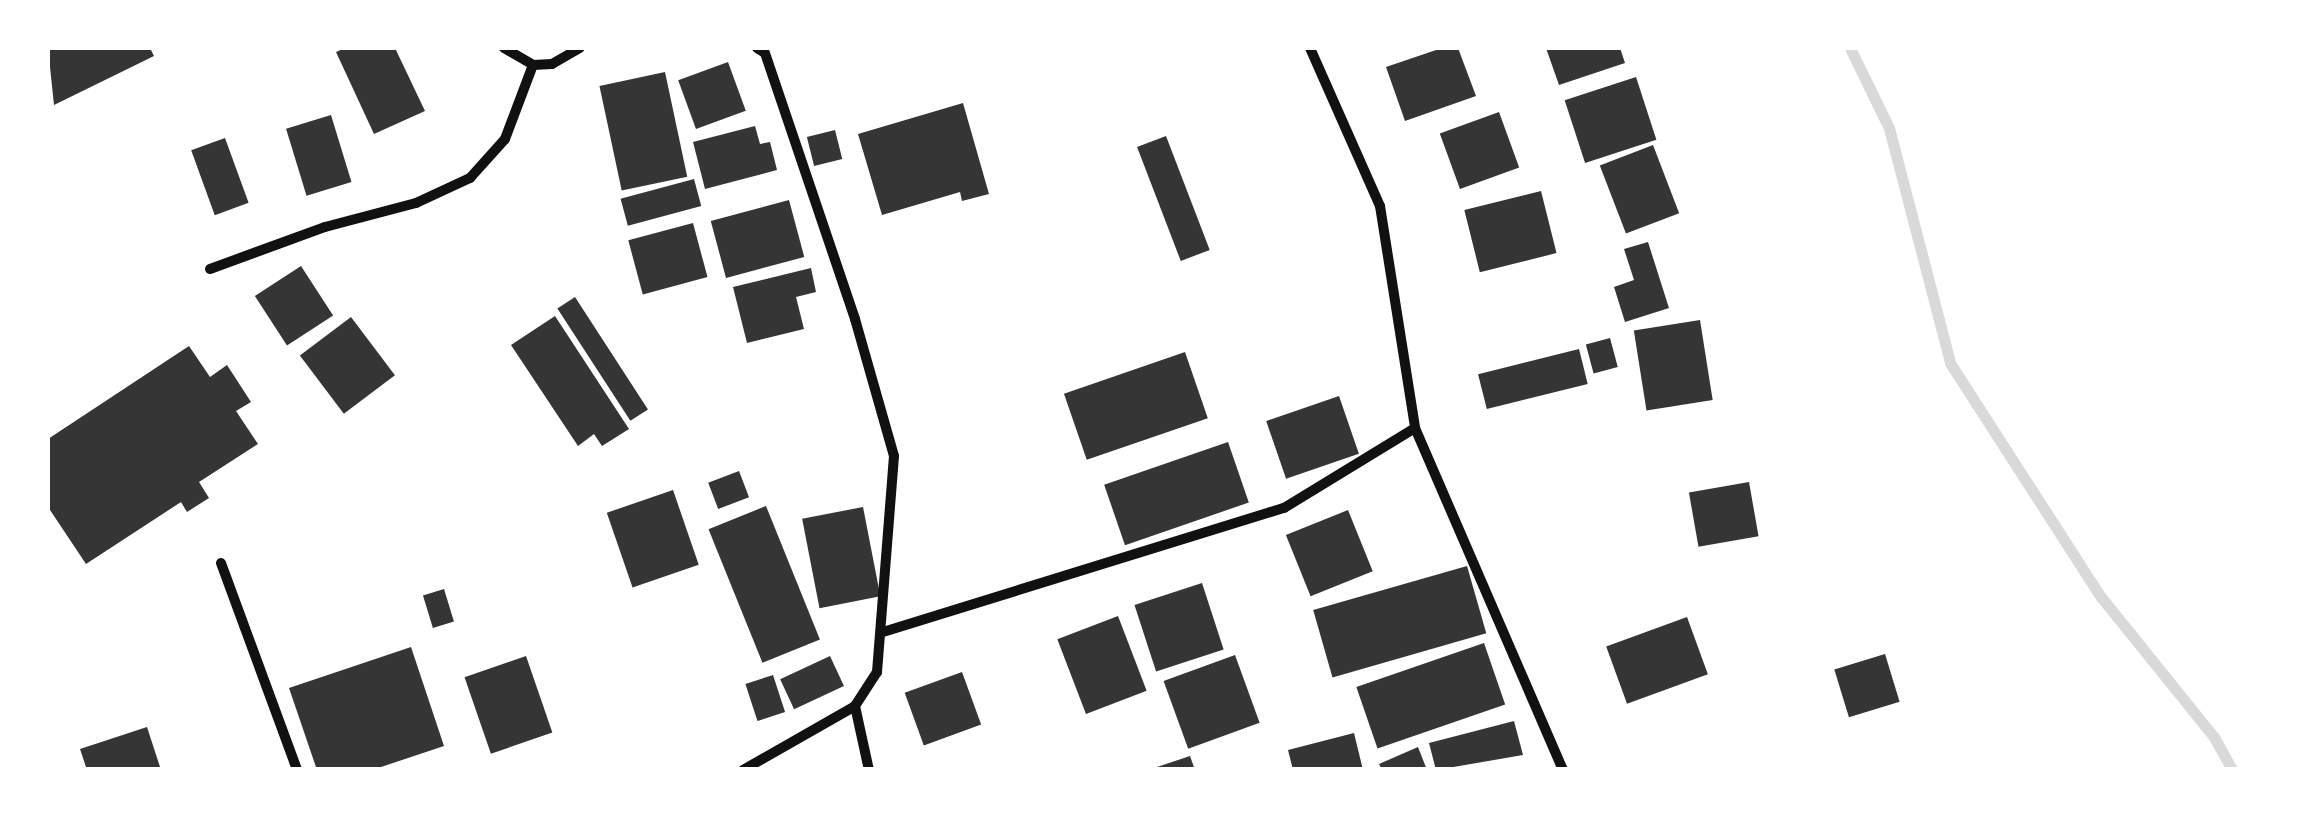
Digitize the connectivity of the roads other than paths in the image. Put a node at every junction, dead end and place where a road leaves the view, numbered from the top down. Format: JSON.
{"nodes":[{"id":1,"x":504,"y":48,"type":"edge"},
{"id":2,"x":580,"y":48,"type":"edge"},
{"id":3,"x":757,"y":48,"type":"edge"},
{"id":4,"x":1310,"y":48,"type":"edge"},
{"id":5,"x":533,"y":65,"type":"junction"},
{"id":6,"x":210,"y":269,"type":"dead end"},
{"id":7,"x":1415,"y":428,"type":"junction"},
{"id":8,"x":221,"y":562,"type":"dead end"},
{"id":9,"x":883,"y":632,"type":"junction"},
{"id":10,"x":854,"y":706,"type":"junction"},
{"id":11,"x":297,"y":770,"type":"edge"},
{"id":12,"x":743,"y":770,"type":"edge"},
{"id":13,"x":868,"y":770,"type":"edge"},
{"id":14,"x":1563,"y":770,"type":"edge"}],
"edges":[{"from":1,"to":5,"type":"street"},
{"from":2,"to":5,"type":"street"},
{"from":3,"to":9,"type":"street"},
{"from":4,"to":7,"type":"street"},
{"from":5,"to":6,"type":"street"},
{"from":7,"to":9,"type":"street"},
{"from":7,"to":14,"type":"street"},
{"from":8,"to":11,"type":"street"},
{"from":9,"to":10,"type":"street"},
{"from":10,"to":12,"type":"street"},
{"from":10,"to":13,"type":"street"}]}
